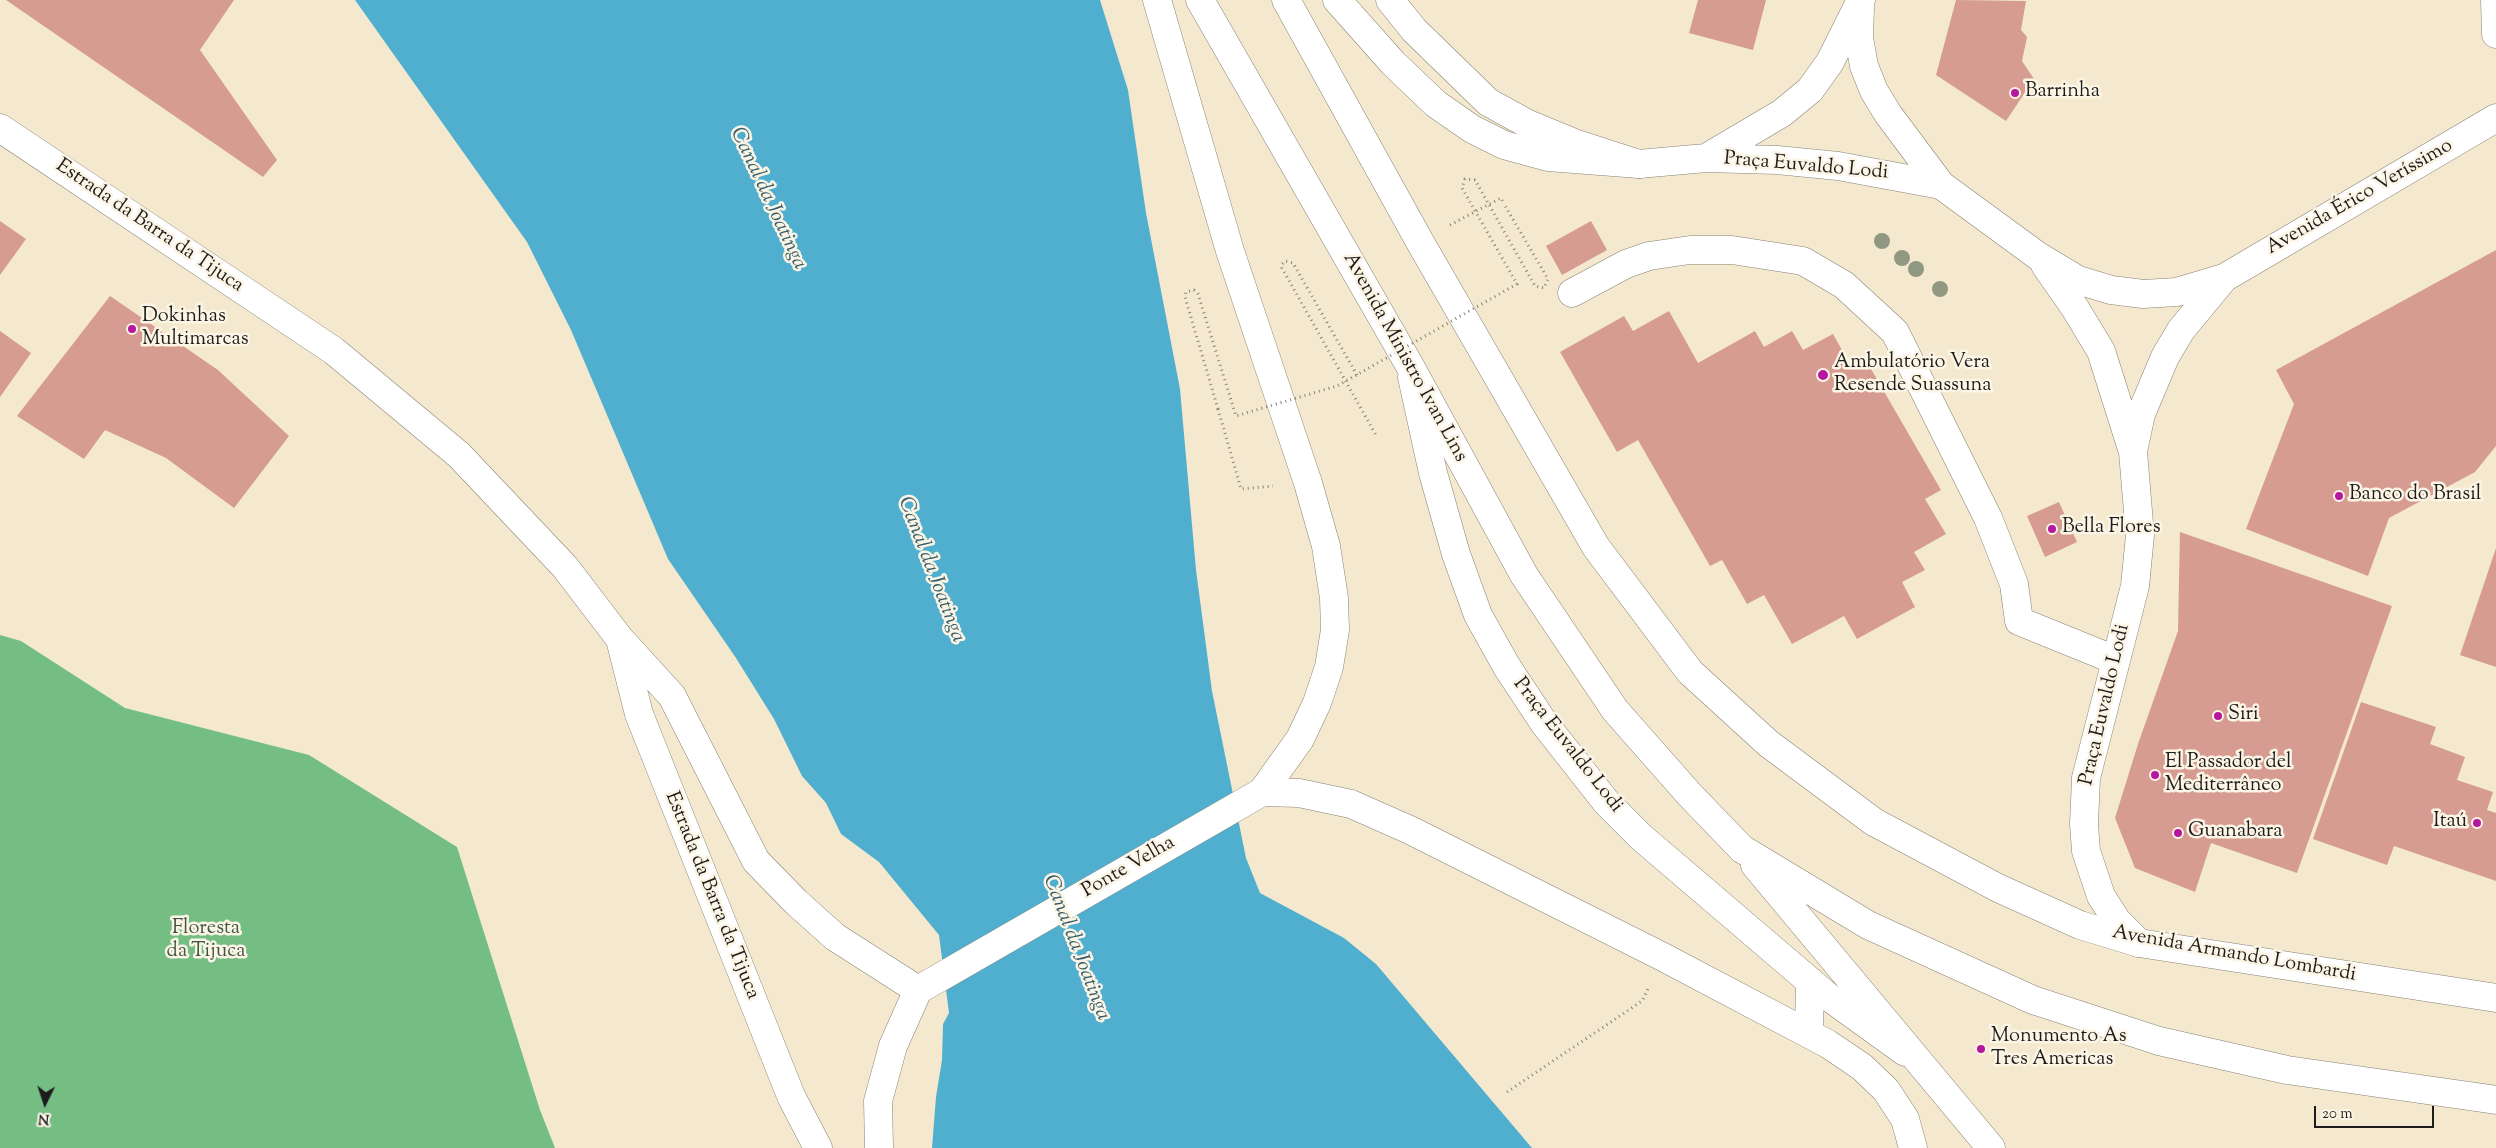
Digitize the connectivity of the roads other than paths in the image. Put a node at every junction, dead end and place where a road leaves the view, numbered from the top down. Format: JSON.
{"nodes":[{"id":1,"x":1157,"y":0,"type":"edge"},
{"id":2,"x":1200,"y":0,"type":"edge"},
{"id":3,"x":1286,"y":0,"type":"edge"},
{"id":4,"x":1337,"y":0,"type":"edge"},
{"id":5,"x":1390,"y":0,"type":"edge"},
{"id":6,"x":2495,"y":0,"type":"edge"},
{"id":7,"x":1861,"y":2,"type":"edge"},
{"id":8,"x":2496,"y":34,"type":"edge"},
{"id":9,"x":2496,"y":118,"type":"edge"},
{"id":10,"x":0,"y":128,"type":"edge"},
{"id":11,"x":1706,"y":158,"type":"junction"},
{"id":12,"x":1639,"y":164,"type":"junction"},
{"id":13,"x":1941,"y":184,"type":"junction"},
{"id":14,"x":2038,"y":256,"type":"junction"},
{"id":15,"x":2224,"y":278,"type":"junction"},
{"id":16,"x":1572,"y":293,"type":"dead end"},
{"id":17,"x":1410,"y":366,"type":"junction"},
{"id":18,"x":2133,"y":452,"type":"junction"},
{"id":19,"x":620,"y":639,"type":"junction"},
{"id":20,"x":2116,"y":660,"type":"junction"},
{"id":21,"x":1252,"y":797,"type":"junction"},
{"id":22,"x":1742,"y":849,"type":"junction"},
{"id":23,"x":2139,"y":943,"type":"junction"},
{"id":24,"x":1810,"y":981,"type":"junction"},
{"id":25,"x":924,"y":986,"type":"junction"},
{"id":26,"x":2496,"y":998,"type":"edge"},
{"id":27,"x":1809,"y":1033,"type":"junction"},
{"id":28,"x":1920,"y":1063,"type":"junction"},
{"id":29,"x":2496,"y":1100,"type":"edge"},
{"id":30,"x":818,"y":1148,"type":"edge"},
{"id":31,"x":879,"y":1148,"type":"edge"},
{"id":32,"x":1913,"y":1148,"type":"edge"},
{"id":33,"x":1991,"y":1148,"type":"edge"}],
"edges":[{"from":1,"to":21,"type":"main road"},
{"from":2,"to":17,"type":"main road","name":"Avenida Ministro Ivan Lins"},
{"from":3,"to":23,"type":"main road","name":"Avenida Armando Lombardi"},
{"from":4,"to":12,"type":"main road"},
{"from":5,"to":12,"type":"main road"},
{"from":6,"to":8,"type":"main road"},
{"from":7,"to":11,"type":"main road"},
{"from":7,"to":13,"type":"main road"},
{"from":9,"to":15,"type":"main road","name":"Avenida Érico Veríssimo"},
{"from":10,"to":19,"type":"main road","name":"Estrada da Barra da Tijuca"},
{"from":11,"to":12,"type":"main road","name":"Praça Euvaldo Lodi"},
{"from":11,"to":13,"type":"main road","name":"Praça Euvaldo Lodi"},
{"from":13,"to":14,"type":"main road","name":"Praça Euvaldo Lodi"},
{"from":14,"to":15,"type":"main road","name":"Praça Euvaldo Lodi"},
{"from":14,"to":18,"type":"main road","name":"Praça Euvaldo Lodi"},
{"from":15,"to":18,"type":"main road","name":"Praça Euvaldo Lodi"},
{"from":16,"to":20,"type":"main road"},
{"from":17,"to":22,"type":"main road","name":"Avenida Ministro Ivan Lins"},
{"from":17,"to":24,"type":"main road","name":"Praça Euvaldo Lodi"},
{"from":18,"to":20,"type":"main road","name":"Praça Euvaldo Lodi"},
{"from":19,"to":25,"type":"main road","name":"Estrada da Barra da Tijuca"},
{"from":19,"to":30,"type":"main road","name":"Estrada da Barra da Tijuca"},
{"from":20,"to":23,"type":"main road","name":"Praça Euvaldo Lodi"},
{"from":21,"to":25,"type":"main road","name":"Ponte Velha"},
{"from":21,"to":27,"type":"main road"},
{"from":22,"to":28,"type":"main road"},
{"from":22,"to":29,"type":"main road"},
{"from":23,"to":26,"type":"main road","name":"Avenida Armando Lombardi"},
{"from":24,"to":27,"type":"main road"},
{"from":24,"to":28,"type":"main road","name":"Praça Euvaldo Lodi"},
{"from":25,"to":31,"type":"main road"},
{"from":27,"to":32,"type":"main road"},
{"from":28,"to":33,"type":"main road"}]}
